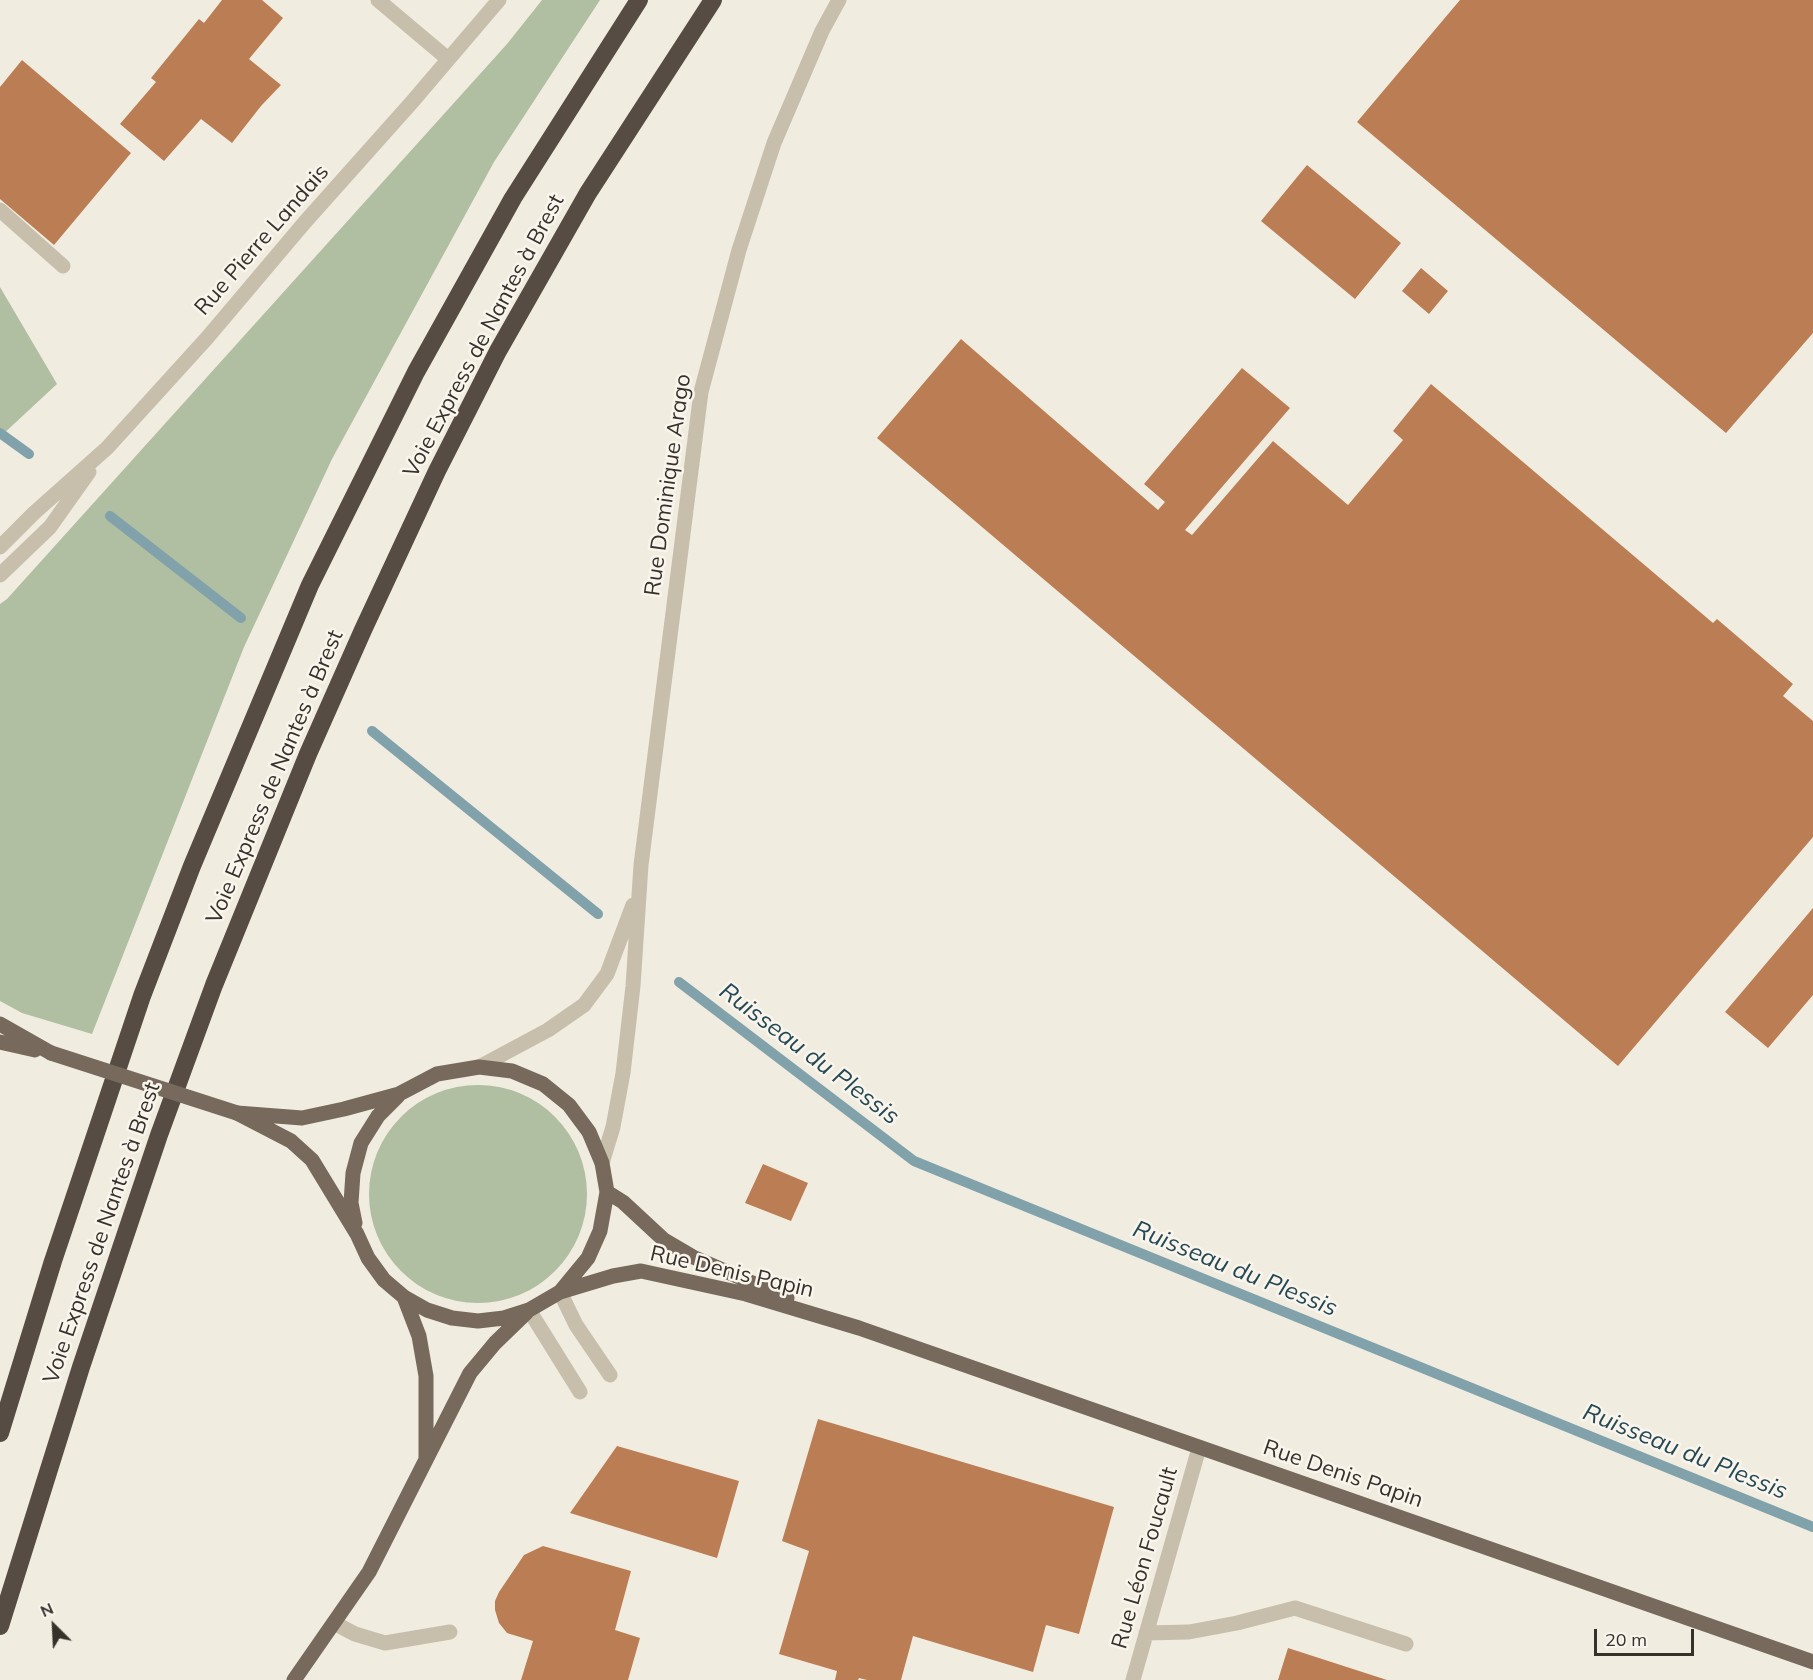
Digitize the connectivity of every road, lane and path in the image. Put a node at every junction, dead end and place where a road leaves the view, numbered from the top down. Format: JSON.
{"nodes":[{"id":1,"x":378,"y":0,"type":"edge"},
{"id":2,"x":499,"y":0,"type":"edge"},
{"id":3,"x":639,"y":0,"type":"edge"},
{"id":4,"x":712,"y":0,"type":"edge"},
{"id":5,"x":839,"y":0,"type":"edge"},
{"id":6,"x":448,"y":59,"type":"junction"},
{"id":7,"x":0,"y":210,"type":"edge"},
{"id":8,"x":63,"y":266,"type":"dead end"},
{"id":9,"x":107,"y":448,"type":"junction"},
{"id":10,"x":0,"y":547,"type":"edge"},
{"id":11,"x":0,"y":575,"type":"edge"},
{"id":12,"x":638,"y":891,"type":"junction"},
{"id":13,"x":0,"y":1024,"type":"edge"},
{"id":14,"x":0,"y":1042,"type":"edge"},
{"id":15,"x":51,"y":1053,"type":"junction"},
{"id":16,"x":479,"y":1067,"type":"junction"},
{"id":17,"x":399,"y":1094,"type":"junction"},
{"id":18,"x":237,"y":1113,"type":"junction"},
{"id":19,"x":602,"y":1163,"type":"junction"},
{"id":20,"x":607,"y":1192,"type":"junction"},
{"id":21,"x":357,"y":1234,"type":"junction"},
{"id":22,"x":560,"y":1292,"type":"junction"},
{"id":23,"x":404,"y":1297,"type":"junction"},
{"id":24,"x":529,"y":1310,"type":"junction"},
{"id":25,"x":859,"y":1328,"type":"junction"},
{"id":26,"x":610,"y":1375,"type":"dead end"},
{"id":27,"x":580,"y":1392,"type":"dead end"},
{"id":28,"x":0,"y":1433,"type":"edge"},
{"id":29,"x":1199,"y":1448,"type":"junction"},
{"id":30,"x":426,"y":1461,"type":"junction"},
{"id":31,"x":334,"y":1623,"type":"junction"},
{"id":32,"x":0,"y":1626,"type":"edge"},
{"id":33,"x":450,"y":1632,"type":"dead end"},
{"id":34,"x":1146,"y":1633,"type":"junction"},
{"id":35,"x":1406,"y":1644,"type":"dead end"},
{"id":36,"x":1813,"y":1662,"type":"edge"},
{"id":37,"x":294,"y":1680,"type":"edge"},
{"id":38,"x":1133,"y":1680,"type":"edge"}],
"edges":[{"from":1,"to":6,"type":"street"},
{"from":2,"to":6,"type":"street","name":"Rue Pierre Landais"},
{"from":3,"to":28,"type":"highway","name":"Voie Express de Nantes à Brest"},
{"from":4,"to":32,"type":"highway","name":"Voie Express de Nantes à Brest"},
{"from":5,"to":12,"type":"street","name":"Rue Dominique Arago"},
{"from":6,"to":9,"type":"street","name":"Rue Pierre Landais"},
{"from":7,"to":8,"type":"street"},
{"from":9,"to":10,"type":"street","name":"Rue Pierre Landais"},
{"from":9,"to":11,"type":"street","name":"Rue Pierre Landais"},
{"from":12,"to":16,"type":"street","name":"Rue Dominique Arago"},
{"from":12,"to":19,"type":"street","name":"Rue Dominique Arago"},
{"from":13,"to":15,"type":"main road"},
{"from":14,"to":15,"type":"main road"},
{"from":15,"to":18,"type":"main road","bridge":true},
{"from":16,"to":17,"type":"main road"},
{"from":16,"to":19,"type":"main road"},
{"from":17,"to":18,"type":"main road"},
{"from":17,"to":21,"type":"main road"},
{"from":18,"to":21,"type":"main road"},
{"from":19,"to":20,"type":"main road"},
{"from":20,"to":22,"type":"main road"},
{"from":20,"to":25,"type":"main road","name":"Rue Denis Papin"},
{"from":21,"to":23,"type":"main road"},
{"from":22,"to":24,"type":"main road"},
{"from":22,"to":25,"type":"main road","name":"Rue Denis Papin"},
{"from":22,"to":26,"type":"street"},
{"from":23,"to":24,"type":"main road"},
{"from":23,"to":30,"type":"main road"},
{"from":24,"to":27,"type":"street"},
{"from":24,"to":30,"type":"main road"},
{"from":25,"to":29,"type":"main road","name":"Rue Denis Papin"},
{"from":29,"to":34,"type":"street","name":"Rue Léon Foucault"},
{"from":29,"to":36,"type":"main road","name":"Rue Denis Papin"},
{"from":30,"to":31,"type":"main road"},
{"from":31,"to":33,"type":"street"},
{"from":31,"to":37,"type":"main road"},
{"from":34,"to":35,"type":"street"},
{"from":34,"to":38,"type":"street","name":"Rue Léon Foucault"}]}
